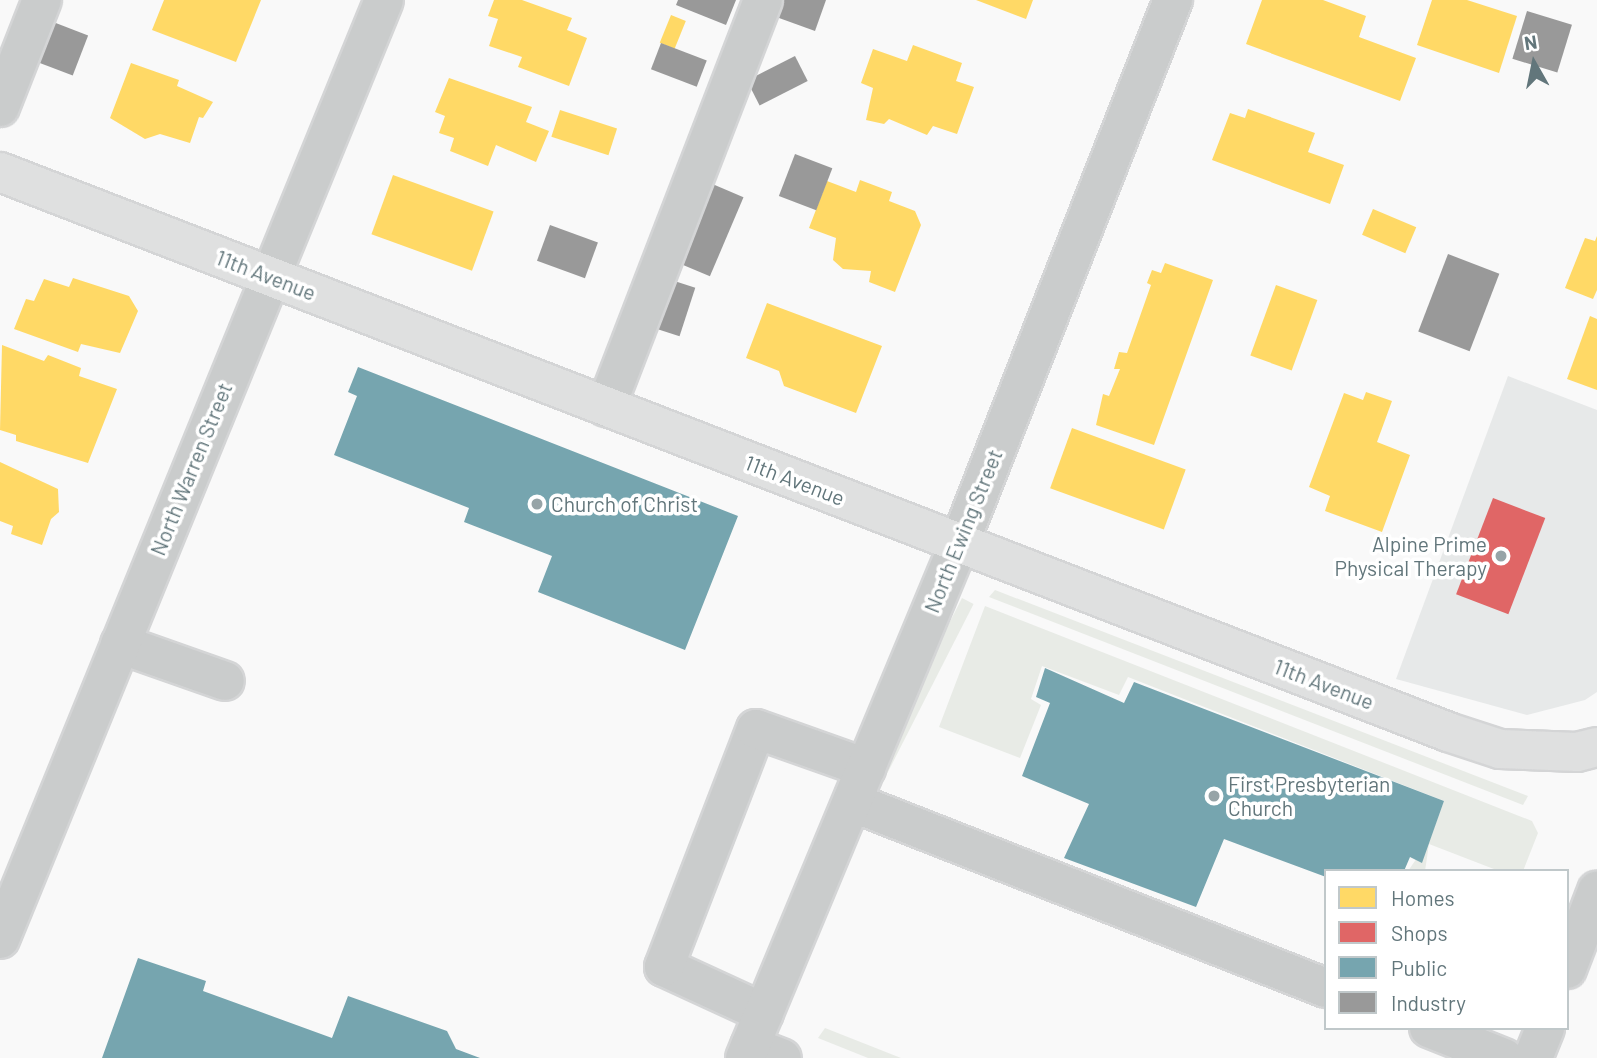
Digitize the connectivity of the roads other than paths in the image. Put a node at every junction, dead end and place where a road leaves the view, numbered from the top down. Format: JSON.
{"nodes":[{"id":1,"x":42,"y":0,"type":"edge"},
{"id":2,"x":384,"y":0,"type":"edge"},
{"id":3,"x":763,"y":0,"type":"edge"},
{"id":4,"x":1173,"y":0,"type":"edge"},
{"id":5,"x":0,"y":107,"type":"edge"},
{"id":6,"x":0,"y":172,"type":"edge"},
{"id":7,"x":269,"y":276,"type":"junction"},
{"id":8,"x":606,"y":407,"type":"junction"},
{"id":9,"x":959,"y":544,"type":"junction"},
{"id":10,"x":120,"y":644,"type":"junction"},
{"id":11,"x":225,"y":681,"type":"dead end"},
{"id":12,"x":1597,"y":747,"type":"edge"},
{"id":13,"x":859,"y":785,"type":"junction"},
{"id":14,"x":1597,"y":891,"type":"edge"},
{"id":15,"x":0,"y":939,"type":"edge"},
{"id":16,"x":1569,"y":964,"type":"edge"},
{"id":17,"x":1324,"y":987,"type":"edge"},
{"id":18,"x":1434,"y":1030,"type":"edge"},
{"id":19,"x":1544,"y":1030,"type":"edge"},
{"id":20,"x":760,"y":1044,"type":"edge"},
{"id":21,"x":1504,"y":1058,"type":"edge"},
{"id":22,"x":1533,"y":1058,"type":"edge"}],
"edges":[{"from":1,"to":5,"type":"street"},
{"from":2,"to":7,"type":"street","name":"North Warren Street"},
{"from":3,"to":8,"type":"street"},
{"from":4,"to":9,"type":"street","name":"North Ewing Street"},
{"from":6,"to":7,"type":"main road","name":"11th Avenue"},
{"from":7,"to":8,"type":"main road","name":"11th Avenue"},
{"from":7,"to":10,"type":"street","name":"North Warren Street"},
{"from":8,"to":9,"type":"main road","name":"11th Avenue"},
{"from":9,"to":12,"type":"main road","name":"11th Avenue"},
{"from":9,"to":13,"type":"street","name":"North Ewing Street"},
{"from":10,"to":11,"type":"street"},
{"from":10,"to":15,"type":"street","name":"North Warren Street"},
{"from":13,"to":17,"type":"street"},
{"from":13,"to":20,"type":"street","name":"North Ewing Street"},
{"from":13,"to":20,"type":"street"},
{"from":14,"to":16,"type":"street"},
{"from":18,"to":21,"type":"street"},
{"from":19,"to":22,"type":"street"}]}
